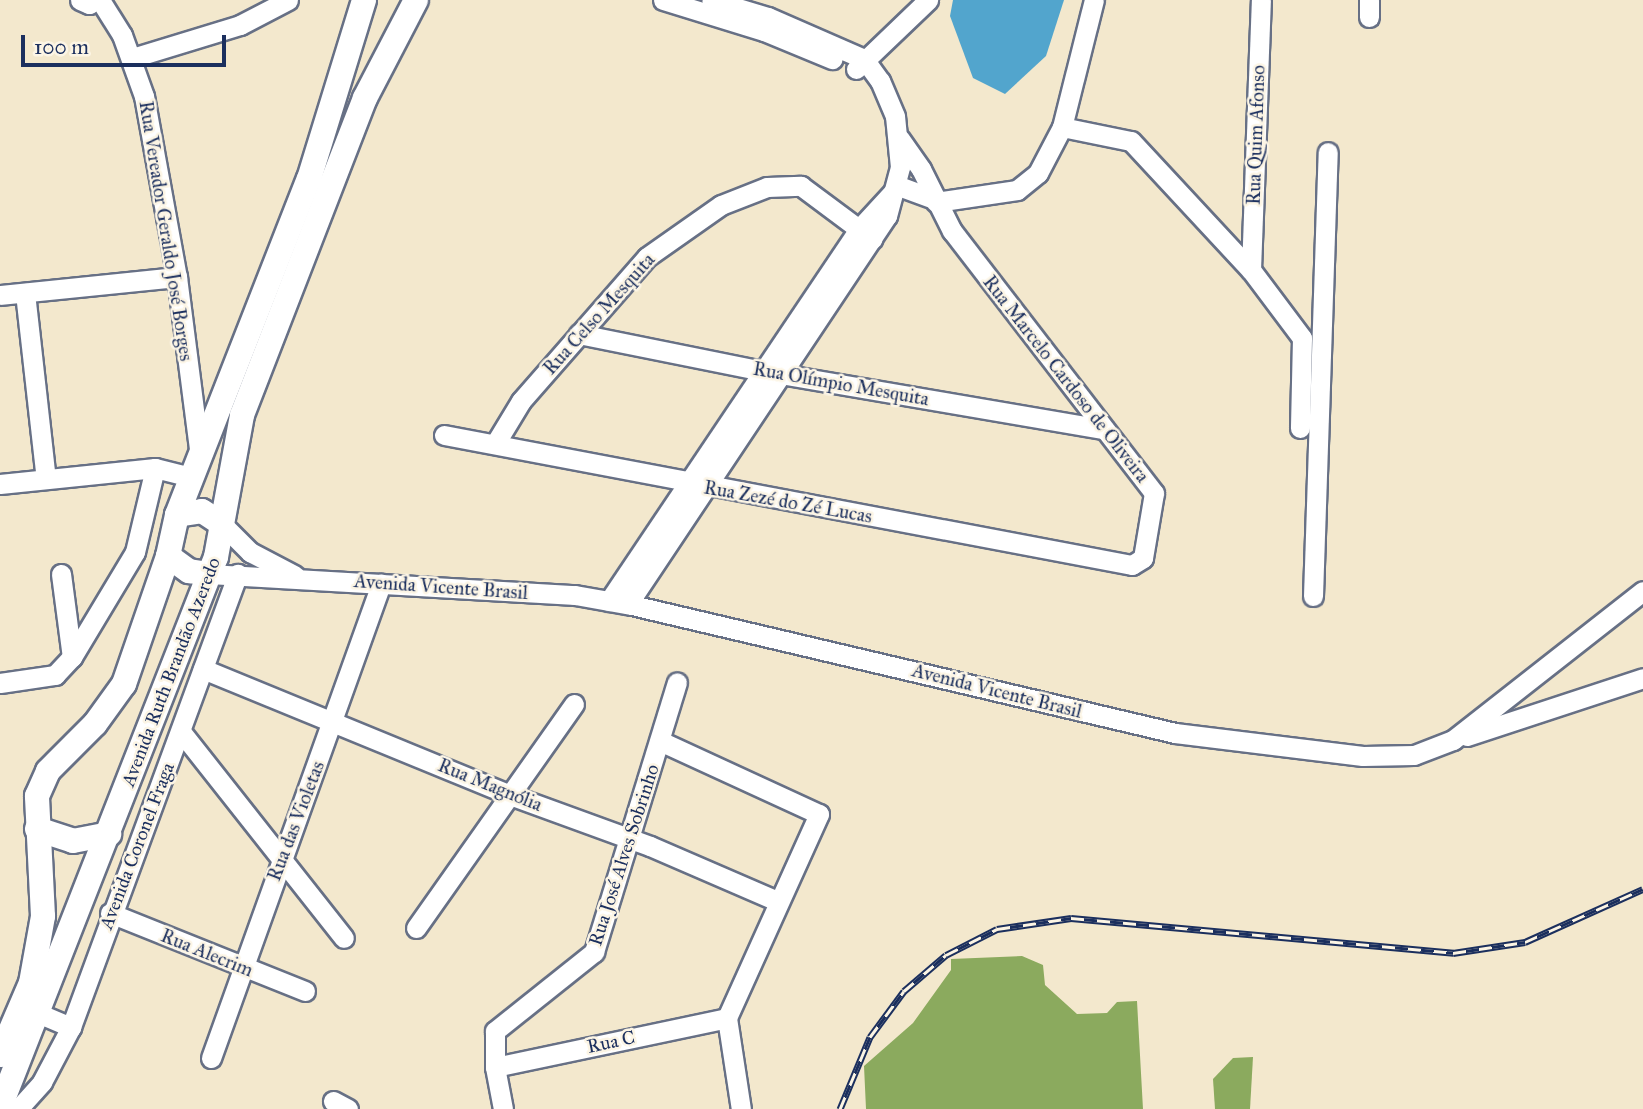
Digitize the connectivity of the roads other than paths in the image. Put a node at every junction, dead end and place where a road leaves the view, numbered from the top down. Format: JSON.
{"nodes":[{"id":1,"x":261,"y":0,"type":"edge"},
{"id":2,"x":288,"y":0,"type":"edge"},
{"id":3,"x":364,"y":0,"type":"edge"},
{"id":4,"x":416,"y":0,"type":"edge"},
{"id":5,"x":663,"y":0,"type":"edge"},
{"id":6,"x":711,"y":0,"type":"edge"},
{"id":7,"x":928,"y":0,"type":"edge"},
{"id":8,"x":1094,"y":0,"type":"edge"},
{"id":9,"x":1261,"y":0,"type":"edge"},
{"id":10,"x":94,"y":3,"type":"edge"},
{"id":11,"x":767,"y":16,"type":"edge"},
{"id":12,"x":217,"y":29,"type":"junction"},
{"id":13,"x":132,"y":58,"type":"junction"},
{"id":14,"x":860,"y":64,"type":"junction"},
{"id":15,"x":1062,"y":127,"type":"junction"},
{"id":16,"x":900,"y":139,"type":"junction"},
{"id":17,"x":1328,"y":152,"type":"dead end"},
{"id":18,"x":895,"y":188,"type":"junction"},
{"id":19,"x":935,"y":200,"type":"junction"},
{"id":20,"x":865,"y":234,"type":"junction"},
{"id":21,"x":1251,"y":270,"type":"junction"},
{"id":22,"x":177,"y":278,"type":"junction"},
{"id":23,"x":25,"y":293,"type":"junction"},
{"id":24,"x":0,"y":295,"type":"edge"},
{"id":25,"x":579,"y":334,"type":"junction"},
{"id":26,"x":1311,"y":338,"type":"junction"},
{"id":27,"x":772,"y":373,"type":"junction"},
{"id":28,"x":1300,"y":428,"type":"dead end"},
{"id":29,"x":1104,"y":429,"type":"junction"},
{"id":30,"x":444,"y":435,"type":"dead end"},
{"id":31,"x":495,"y":444,"type":"junction"},
{"id":32,"x":196,"y":467,"type":"junction"},
{"id":33,"x":155,"y":468,"type":"junction"},
{"id":34,"x":46,"y":479,"type":"junction"},
{"id":35,"x":0,"y":484,"type":"edge"},
{"id":36,"x":697,"y":485,"type":"junction"},
{"id":37,"x":177,"y":515,"type":"junction"},
{"id":38,"x":222,"y":524,"type":"junction"},
{"id":39,"x":168,"y":556,"type":"junction"},
{"id":40,"x":1132,"y":565,"type":"joint"},
{"id":41,"x":61,"y":574,"type":"dead end"},
{"id":42,"x":209,"y":574,"type":"junction"},
{"id":43,"x":239,"y":574,"type":"junction"},
{"id":44,"x":302,"y":578,"type":"junction"},
{"id":45,"x":381,"y":584,"type":"junction"},
{"id":46,"x":1643,"y":591,"type":"edge"},
{"id":47,"x":1313,"y":596,"type":"dead end"},
{"id":48,"x":618,"y":603,"type":"junction"},
{"id":49,"x":72,"y":657,"type":"junction"},
{"id":50,"x":203,"y":669,"type":"junction"},
{"id":51,"x":1643,"y":678,"type":"edge"},
{"id":52,"x":0,"y":683,"type":"edge"},
{"id":53,"x":677,"y":683,"type":"dead end"},
{"id":54,"x":574,"y":704,"type":"dead end"},
{"id":55,"x":334,"y":719,"type":"junction"},
{"id":56,"x":182,"y":733,"type":"junction"},
{"id":57,"x":1453,"y":740,"type":"junction"},
{"id":58,"x":660,"y":741,"type":"junction"},
{"id":59,"x":510,"y":795,"type":"junction"},
{"id":60,"x":37,"y":829,"type":"junction"},
{"id":61,"x":109,"y":835,"type":"junction"},
{"id":62,"x":630,"y":839,"type":"junction"},
{"id":63,"x":281,"y":860,"type":"junction"},
{"id":64,"x":777,"y":901,"type":"junction"},
{"id":65,"x":110,"y":913,"type":"junction"},
{"id":66,"x":416,"y":928,"type":"dead end"},
{"id":67,"x":344,"y":938,"type":"dead end"},
{"id":68,"x":240,"y":967,"type":"junction"},
{"id":69,"x":305,"y":991,"type":"dead end"},
{"id":70,"x":40,"y":1014,"type":"junction"},
{"id":71,"x":727,"y":1018,"type":"junction"},
{"id":72,"x":71,"y":1027,"type":"junction"},
{"id":73,"x":0,"y":1055,"type":"edge"},
{"id":74,"x":211,"y":1058,"type":"dead end"},
{"id":75,"x":495,"y":1067,"type":"junction"},
{"id":76,"x":0,"y":1107,"type":"edge"},
{"id":77,"x":19,"y":1109,"type":"edge"},
{"id":78,"x":503,"y":1109,"type":"edge"},
{"id":79,"x":741,"y":1109,"type":"edge"}],
"edges":[{"from":1,"to":12,"type":"street"},
{"from":2,"to":12,"type":"street"},
{"from":3,"to":32,"type":"main road","name":"Avenida Ruth Brandão Azeredo"},
{"from":4,"to":38,"type":"main road","name":"Avenida Ruth Brandão Azeredo"},
{"from":5,"to":11,"type":"street"},
{"from":6,"to":11,"type":"street"},
{"from":7,"to":14,"type":"street"},
{"from":8,"to":15,"type":"street"},
{"from":9,"to":21,"type":"street","name":"Rua Quim Afonso"},
{"from":10,"to":13,"type":"street","name":"Rua Vereador Geraldo José Borges"},
{"from":11,"to":14,"type":"street"},
{"from":12,"to":13,"type":"street"},
{"from":13,"to":22,"type":"street","name":"Rua Vereador Geraldo José Borges"},
{"from":14,"to":16,"type":"street"},
{"from":15,"to":19,"type":"street"},
{"from":15,"to":21,"type":"street"},
{"from":16,"to":18,"type":"street"},
{"from":16,"to":19,"type":"street","name":"Rua Marcelo Cardoso de Oliveira"},
{"from":17,"to":26,"type":"street"},
{"from":18,"to":19,"type":"street"},
{"from":18,"to":20,"type":"street"},
{"from":19,"to":29,"type":"street","name":"Rua Marcelo Cardoso de Oliveira"},
{"from":20,"to":25,"type":"street","name":"Rua Celso Mesquita"},
{"from":20,"to":27,"type":"street"},
{"from":21,"to":26,"type":"street"},
{"from":22,"to":23,"type":"street"},
{"from":22,"to":32,"type":"street","name":"Rua Vereador Geraldo José Borges"},
{"from":23,"to":24,"type":"street"},
{"from":23,"to":34,"type":"street"},
{"from":25,"to":27,"type":"street","name":"Rua Olímpio Mesquita"},
{"from":25,"to":31,"type":"street","name":"Rua Celso Mesquita"},
{"from":26,"to":28,"type":"street"},
{"from":26,"to":47,"type":"street"},
{"from":27,"to":29,"type":"street","name":"Rua Olímpio Mesquita"},
{"from":27,"to":36,"type":"street"},
{"from":29,"to":40,"type":"street","name":"Rua Marcelo Cardoso de Oliveira"},
{"from":30,"to":31,"type":"street","name":"Rua Zezé do Zé Lucas"},
{"from":31,"to":36,"type":"street","name":"Rua Zezé do Zé Lucas"},
{"from":32,"to":33,"type":"street"},
{"from":32,"to":37,"type":"main road","name":"Avenida Ruth Brandão Azeredo"},
{"from":32,"to":38,"type":"main road"},
{"from":33,"to":34,"type":"street"},
{"from":33,"to":49,"type":"street"},
{"from":34,"to":35,"type":"street"},
{"from":36,"to":40,"type":"street","name":"Rua Zezé do Zé Lucas"},
{"from":36,"to":48,"type":"street"},
{"from":37,"to":38,"type":"main road"},
{"from":37,"to":39,"type":"main road","name":"Avenida Ruth Brandão Azeredo"},
{"from":38,"to":42,"type":"main road","name":"Avenida Ruth Brandão Azeredo"},
{"from":38,"to":44,"type":"street","name":"Avenida Vicente Brasil"},
{"from":39,"to":42,"type":"main road"},
{"from":39,"to":60,"type":"main road","name":"Avenida Ruth Brandão Azeredo"},
{"from":41,"to":49,"type":"street"},
{"from":42,"to":43,"type":"street","name":"Avenida Vicente Brasil"},
{"from":42,"to":61,"type":"main road","name":"Avenida Ruth Brandão Azeredo"},
{"from":43,"to":44,"type":"street","name":"Avenida Vicente Brasil"},
{"from":43,"to":50,"type":"street","name":"Avenida Coronel Fraga"},
{"from":44,"to":45,"type":"street","name":"Avenida Vicente Brasil"},
{"from":45,"to":48,"type":"street","name":"Avenida Vicente Brasil"},
{"from":45,"to":55,"type":"street","name":"Rua das Violetas"},
{"from":46,"to":57,"type":"street","name":"Avenida Vicente Brasil"},
{"from":48,"to":57,"type":"street","name":"Avenida Vicente Brasil"},
{"from":49,"to":52,"type":"street"},
{"from":50,"to":55,"type":"street","name":"Rua Magnólia"},
{"from":50,"to":56,"type":"street","name":"Avenida Coronel Fraga"},
{"from":51,"to":57,"type":"street"},
{"from":53,"to":58,"type":"street","name":"Rua José Alves Sobrinho"},
{"from":54,"to":59,"type":"street"},
{"from":55,"to":59,"type":"street","name":"Rua Magnólia"},
{"from":55,"to":63,"type":"street","name":"Rua das Violetas"},
{"from":56,"to":63,"type":"street"},
{"from":56,"to":65,"type":"street","name":"Avenida Coronel Fraga"},
{"from":58,"to":62,"type":"street","name":"Rua José Alves Sobrinho"},
{"from":58,"to":64,"type":"street"},
{"from":59,"to":62,"type":"street","name":"Rua Magnólia"},
{"from":59,"to":66,"type":"street"},
{"from":60,"to":61,"type":"main road"},
{"from":60,"to":73,"type":"main road","name":"Avenida Ruth Brandão Azeredo"},
{"from":61,"to":70,"type":"main road","name":"Avenida Ruth Brandão Azeredo"},
{"from":62,"to":64,"type":"street","name":"Rua Magnólia"},
{"from":62,"to":75,"type":"street","name":"Rua José Alves Sobrinho"},
{"from":63,"to":67,"type":"street"},
{"from":63,"to":68,"type":"street","name":"Rua das Violetas"},
{"from":64,"to":71,"type":"street"},
{"from":65,"to":68,"type":"street","name":"Rua Alecrim"},
{"from":65,"to":72,"type":"street","name":"Avenida Coronel Fraga"},
{"from":68,"to":69,"type":"street","name":"Rua Alecrim"},
{"from":68,"to":74,"type":"street","name":"Rua das Violetas"},
{"from":70,"to":72,"type":"street"},
{"from":70,"to":76,"type":"main road","name":"Avenida Ruth Brandão Azeredo"},
{"from":71,"to":75,"type":"street","name":"Rua C"},
{"from":71,"to":79,"type":"street"},
{"from":72,"to":77,"type":"street","name":"Avenida Coronel Fraga"},
{"from":75,"to":78,"type":"street","name":"Rua José Alves Sobrinho"}]}
